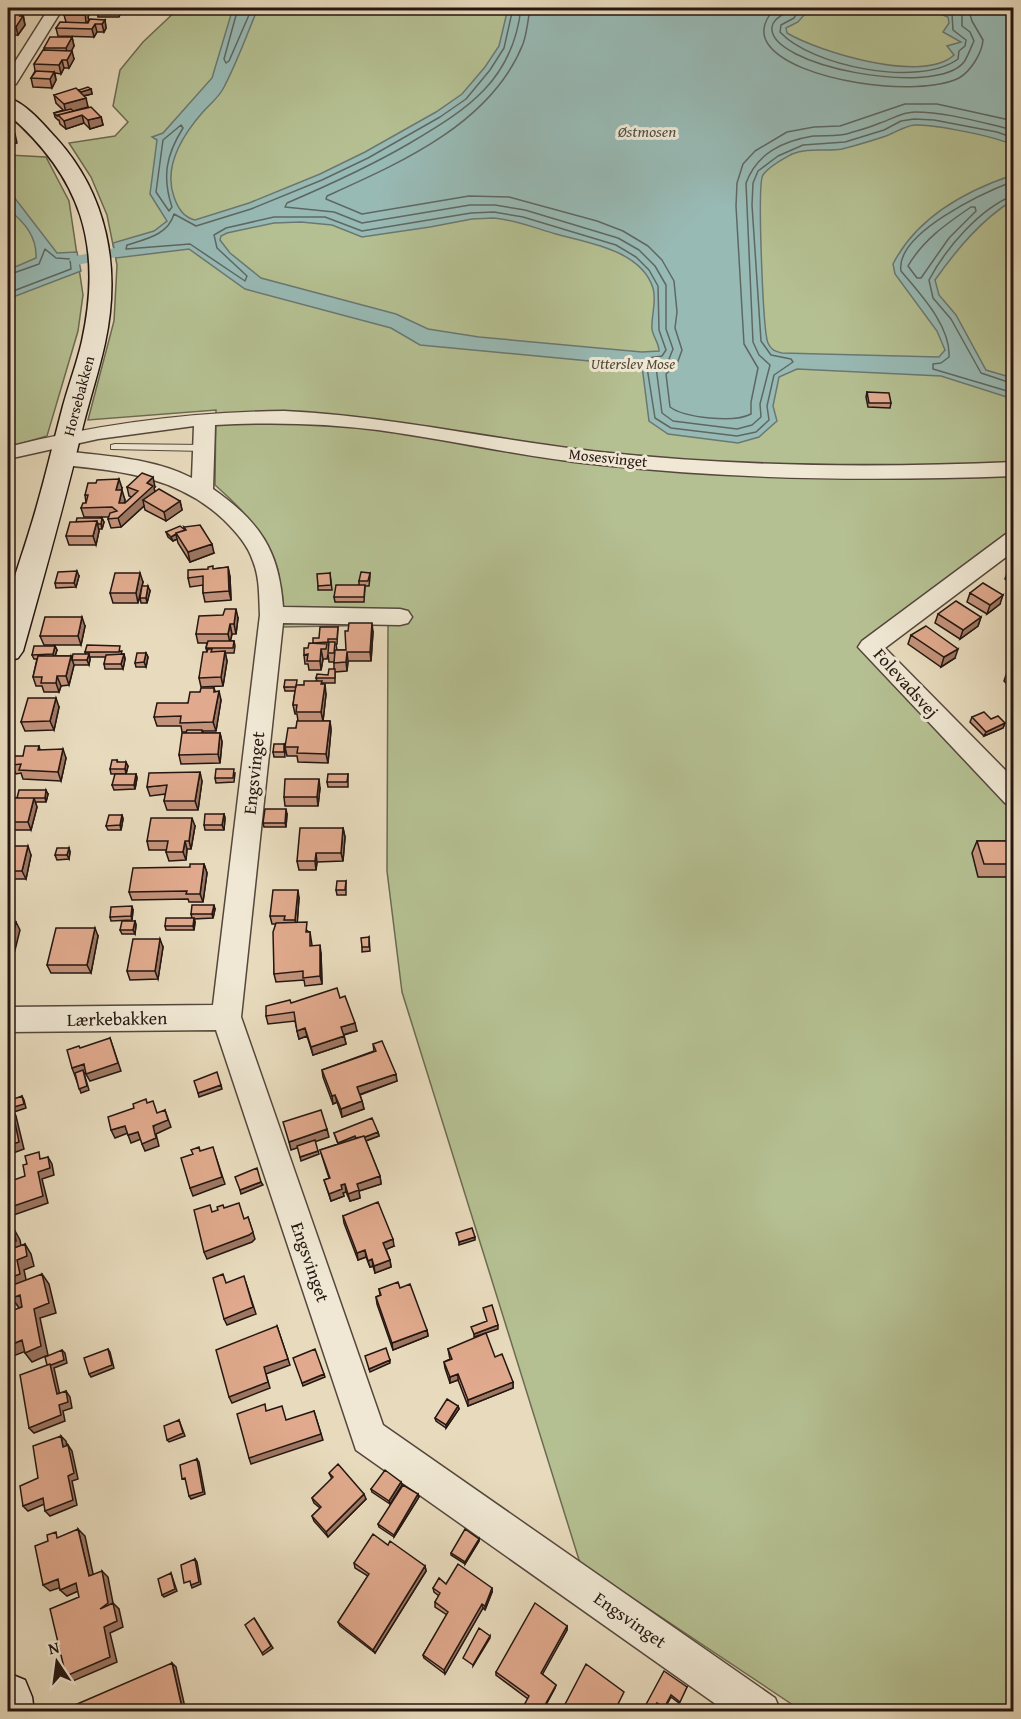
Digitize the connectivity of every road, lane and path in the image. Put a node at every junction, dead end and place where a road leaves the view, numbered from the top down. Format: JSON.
{"nodes":[{"id":1,"x":56,"y":8,"type":"edge"},
{"id":2,"x":10,"y":81,"type":"dead end"},
{"id":3,"x":8,"y":104,"type":"edge"},
{"id":4,"x":205,"y":419,"type":"junction"},
{"id":5,"x":115,"y":447,"type":"dead end"},
{"id":6,"x":66,"y":448,"type":"junction"},
{"id":7,"x":204,"y":448,"type":"junction"},
{"id":8,"x":8,"y":453,"type":"edge"},
{"id":9,"x":1014,"y":469,"type":"edge"},
{"id":10,"x":202,"y":490,"type":"junction"},
{"id":11,"x":1014,"y":539,"type":"edge"},
{"id":12,"x":272,"y":615,"type":"junction"},
{"id":13,"x":400,"y":616,"type":"dead end"},
{"id":14,"x":8,"y":651,"type":"edge"},
{"id":15,"x":1014,"y":796,"type":"edge"},
{"id":16,"x":226,"y":1017,"type":"junction"},
{"id":17,"x":8,"y":1020,"type":"edge"},
{"id":18,"x":8,"y":1697,"type":"edge"},
{"id":19,"x":10,"y":1712,"type":"edge"},
{"id":20,"x":761,"y":1712,"type":"edge"}],
"edges":[{"from":1,"to":2,"type":"street"},
{"from":3,"to":6,"type":"street","name":"Horsebakken"},
{"from":4,"to":6,"type":"street","name":"Mosesvinget"},
{"from":4,"to":7,"type":"street"},
{"from":4,"to":9,"type":"street","name":"Mosesvinget"},
{"from":5,"to":7,"type":"lane"},
{"from":6,"to":8,"type":"street","name":"Mosesvinget"},
{"from":6,"to":10,"type":"street","name":"Engsvinget"},
{"from":6,"to":14,"type":"street","name":"Horsebakken"},
{"from":7,"to":10,"type":"street"},
{"from":10,"to":12,"type":"street","name":"Engsvinget"},
{"from":11,"to":15,"type":"street","name":"Folevadsvej"},
{"from":12,"to":13,"type":"street"},
{"from":12,"to":16,"type":"street","name":"Engsvinget"},
{"from":16,"to":17,"type":"street","name":"Lærkebakken"},
{"from":16,"to":20,"type":"street","name":"Engsvinget"},
{"from":18,"to":19,"type":"street"}]}
